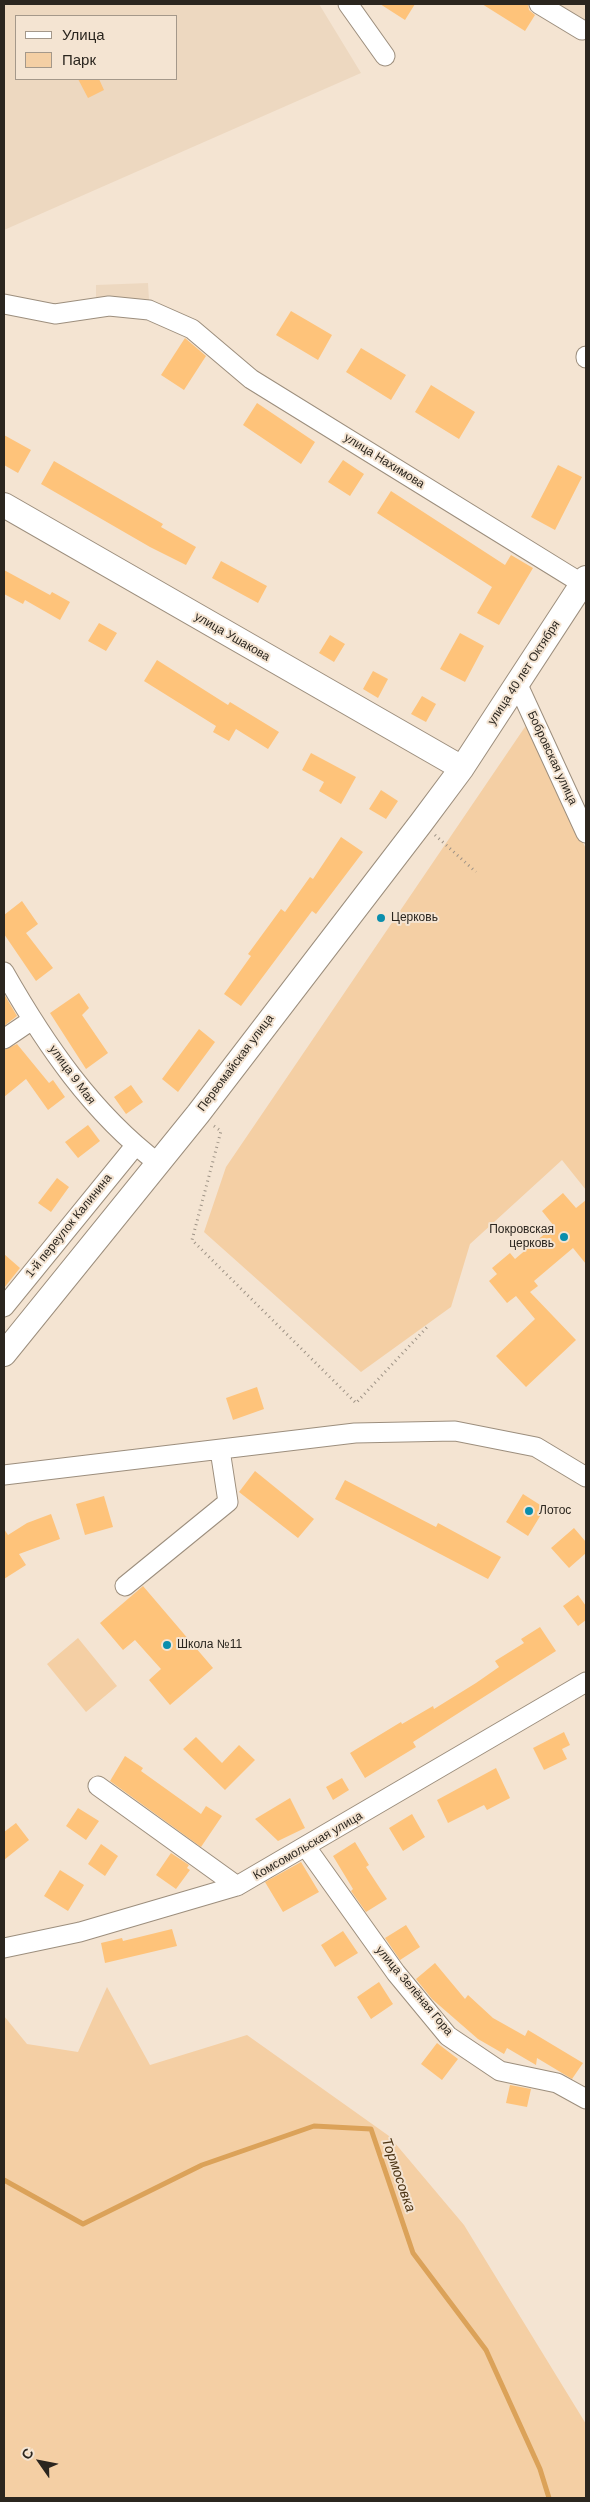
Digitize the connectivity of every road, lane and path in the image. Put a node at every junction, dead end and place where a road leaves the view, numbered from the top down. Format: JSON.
{"nodes":[{"id":1,"x":348,"y":4,"type":"edge"},
{"id":2,"x":539,"y":4,"type":"edge"},
{"id":3,"x":582,"y":30,"type":"dead end"},
{"id":4,"x":385,"y":56,"type":"dead end"},
{"id":5,"x":4,"y":304,"type":"edge"},
{"id":6,"x":4,"y":505,"type":"edge"},
{"id":7,"x":585,"y":582,"type":"edge"},
{"id":8,"x":517,"y":682,"type":"junction"},
{"id":9,"x":462,"y":768,"type":"junction"},
{"id":10,"x":421,"y":823,"type":"junction"},
{"id":11,"x":586,"y":832,"type":"edge"},
{"id":12,"x":476,"y":872,"type":"dead end"},
{"id":13,"x":4,"y":972,"type":"edge"},
{"id":14,"x":32,"y":1020,"type":"junction"},
{"id":15,"x":4,"y":1039,"type":"edge"},
{"id":16,"x":198,"y":1114,"type":"junction"},
{"id":17,"x":135,"y":1146,"type":"junction"},
{"id":18,"x":158,"y":1163,"type":"junction"},
{"id":19,"x":4,"y":1306,"type":"edge"},
{"id":20,"x":429,"y":1325,"type":"dead end"},
{"id":21,"x":4,"y":1354,"type":"edge"},
{"id":22,"x":220,"y":1450,"type":"junction"},
{"id":23,"x":4,"y":1475,"type":"edge"},
{"id":24,"x":586,"y":1477,"type":"edge"},
{"id":25,"x":125,"y":1586,"type":"dead end"},
{"id":26,"x":586,"y":1682,"type":"edge"},
{"id":27,"x":98,"y":1786,"type":"dead end"},
{"id":28,"x":306,"y":1847,"type":"junction"},
{"id":29,"x":237,"y":1886,"type":"junction"},
{"id":30,"x":4,"y":1948,"type":"edge"},
{"id":31,"x":586,"y":2099,"type":"edge"}],
"edges":[{"from":1,"to":4,"type":"street"},
{"from":2,"to":3,"type":"street"},
{"from":5,"to":7,"type":"street","name":"улица Нахимова"},
{"from":6,"to":9,"type":"main road","name":"улица Ушакова"},
{"from":7,"to":8,"type":"main road","name":"улица 40 лет Октября"},
{"from":8,"to":9,"type":"main road","name":"улица 40 лет Октября"},
{"from":8,"to":11,"type":"street","name":"Бобровская улица"},
{"from":9,"to":10,"type":"main road","name":"Первомайская улица"},
{"from":10,"to":12,"type":"path"},
{"from":10,"to":16,"type":"main road","name":"Первомайская улица"},
{"from":13,"to":14,"type":"street","name":"улица 9 Мая"},
{"from":14,"to":15,"type":"street"},
{"from":14,"to":17,"type":"street","name":"улица 9 Мая"},
{"from":16,"to":18,"type":"main road","name":"Первомайская улица"},
{"from":16,"to":20,"type":"path"},
{"from":17,"to":18,"type":"street","name":"улица 9 Мая"},
{"from":17,"to":19,"type":"street","name":"1-й переулок Калинина"},
{"from":18,"to":21,"type":"main road","name":"Первомайская улица"},
{"from":22,"to":23,"type":"street"},
{"from":22,"to":24,"type":"street"},
{"from":22,"to":25,"type":"street"},
{"from":26,"to":28,"type":"street","name":"Комсомольская улица"},
{"from":27,"to":29,"type":"street"},
{"from":28,"to":29,"type":"street","name":"Комсомольская улица"},
{"from":28,"to":31,"type":"street","name":"улица Зелёная Гора"},
{"from":29,"to":30,"type":"street","name":"Комсомольская улица"}]}
